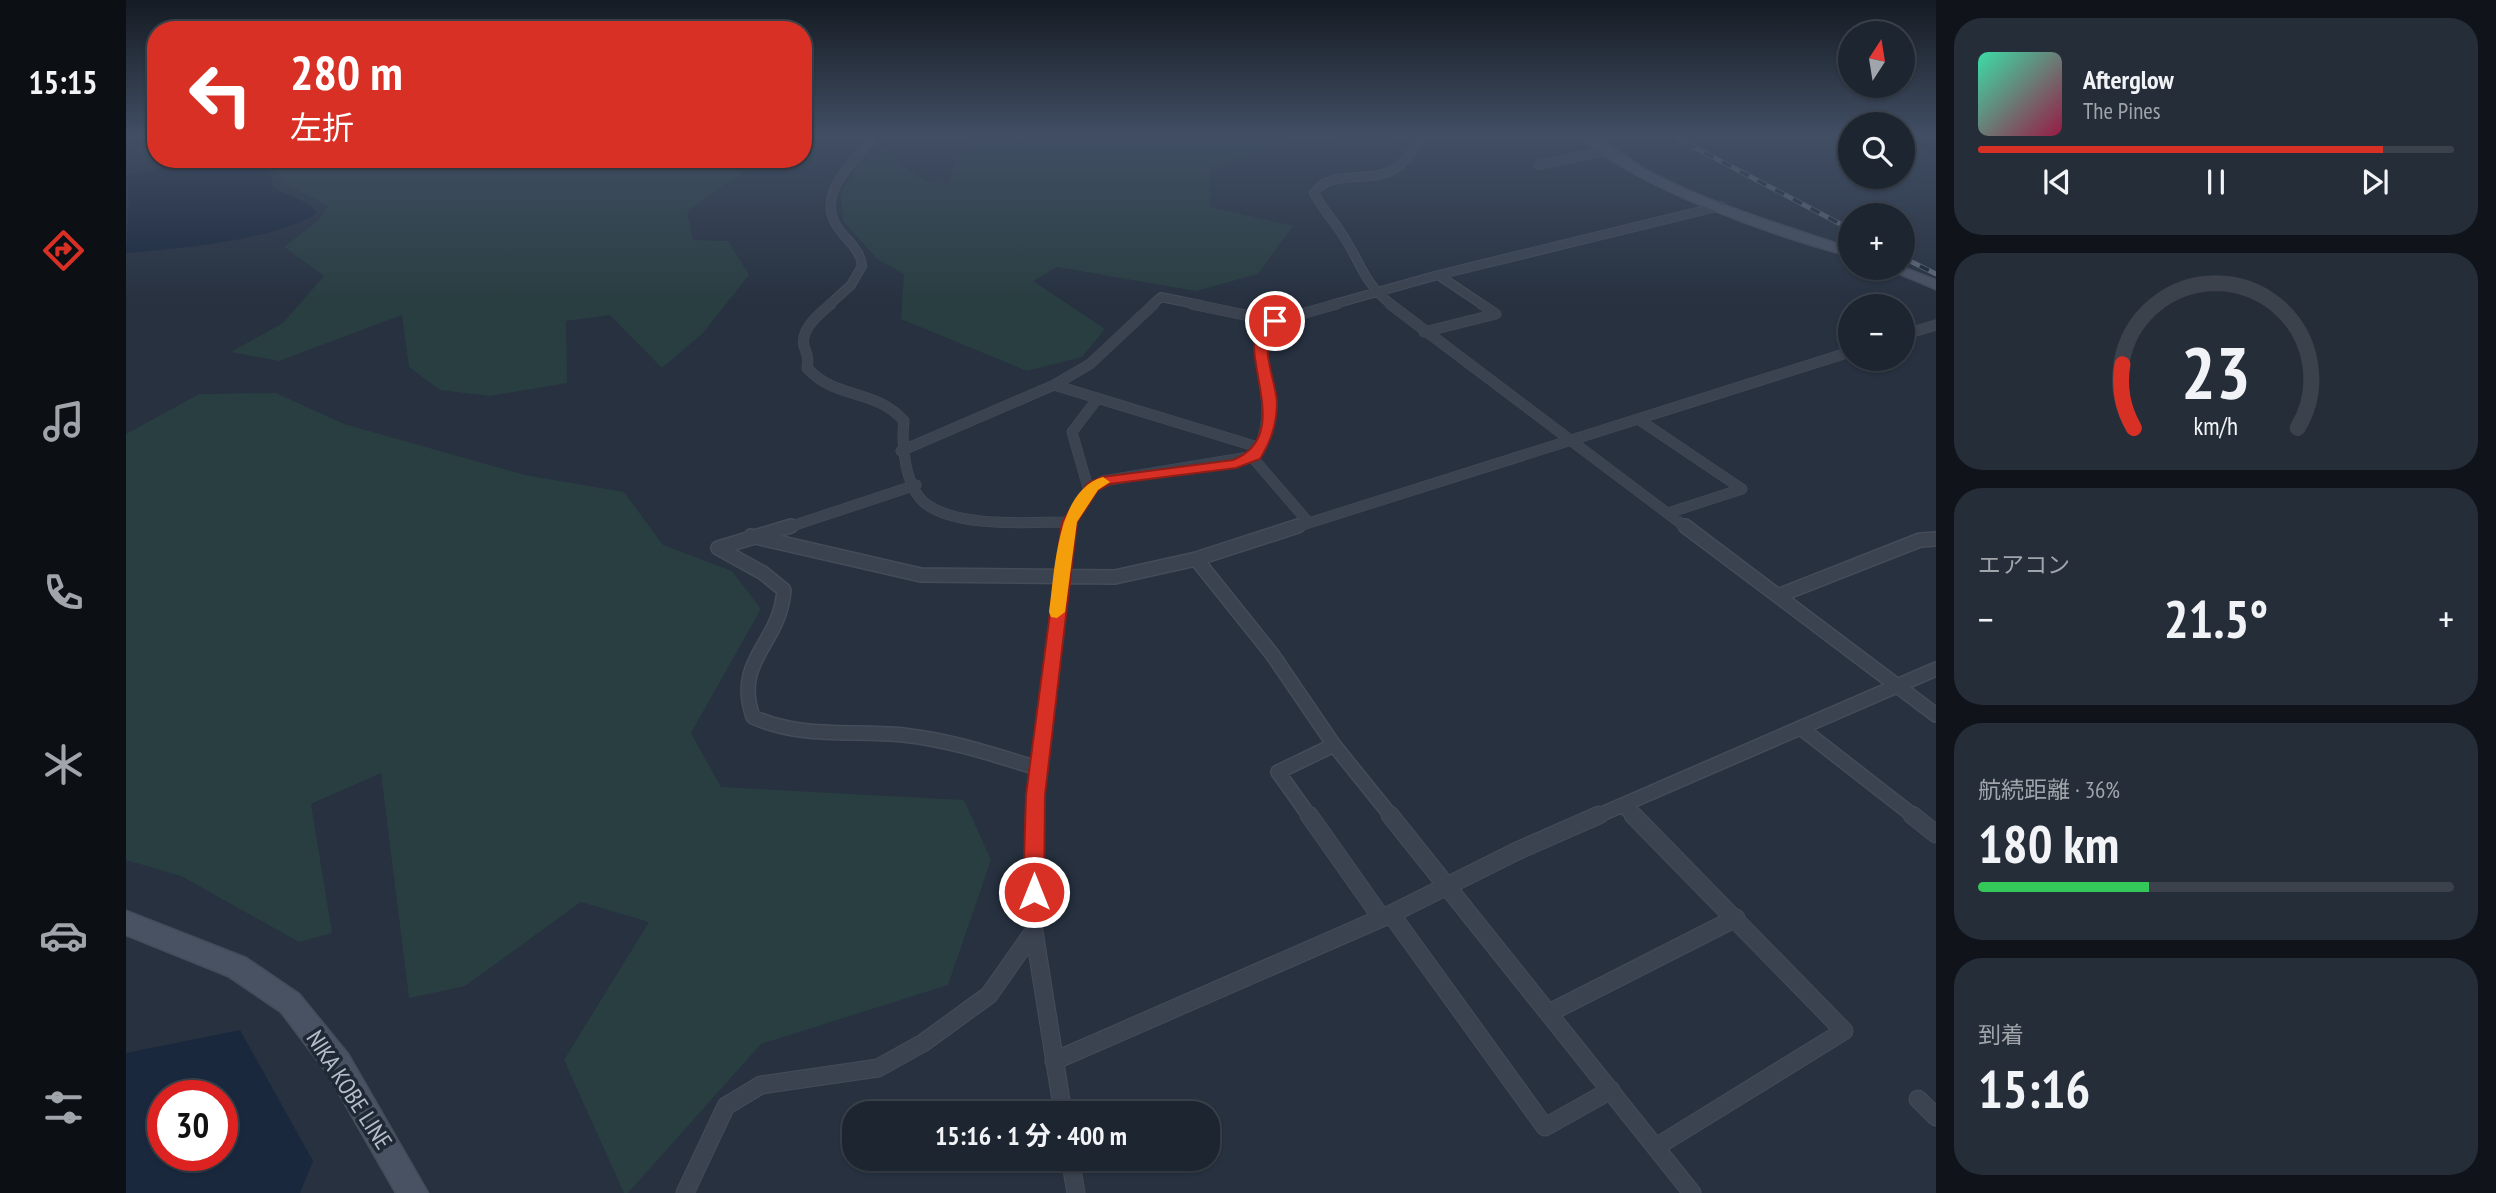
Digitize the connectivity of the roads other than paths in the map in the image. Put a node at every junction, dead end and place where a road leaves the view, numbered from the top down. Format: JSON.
{"nodes":[{"id":1,"x":833,"y":190,"type":"edge"},
{"id":2,"x":1316,"y":190,"type":"edge"},
{"id":3,"x":1680,"y":190,"type":"edge"},
{"id":4,"x":1721,"y":206,"type":"junction"},
{"id":5,"x":1838,"y":248,"type":"edge"},
{"id":6,"x":1438,"y":275,"type":"junction"},
{"id":7,"x":1915,"y":277,"type":"edge"},
{"id":8,"x":1936,"y":285,"type":"edge"},
{"id":9,"x":1373,"y":291,"type":"junction"},
{"id":10,"x":1275,"y":321,"type":"junction"},
{"id":11,"x":1936,"y":325,"type":"edge"},
{"id":12,"x":1915,"y":331,"type":"edge"},
{"id":13,"x":1424,"y":332,"type":"junction"},
{"id":14,"x":1838,"y":356,"type":"edge"},
{"id":15,"x":1054,"y":385,"type":"junction"},
{"id":16,"x":1098,"y":398,"type":"junction"},
{"id":17,"x":1638,"y":419,"type":"junction"},
{"id":18,"x":1570,"y":439,"type":"junction"},
{"id":19,"x":1261,"y":448,"type":"junction"},
{"id":20,"x":901,"y":450,"type":"junction"},
{"id":21,"x":1252,"y":457,"type":"junction"},
{"id":22,"x":916,"y":485,"type":"junction"},
{"id":23,"x":1089,"y":491,"type":"junction"},
{"id":24,"x":1668,"y":513,"type":"junction"},
{"id":25,"x":1069,"y":522,"type":"junction"},
{"id":26,"x":1308,"y":523,"type":"junction"},
{"id":27,"x":751,"y":536,"type":"junction"},
{"id":28,"x":1936,"y":538,"type":"edge"},
{"id":29,"x":1196,"y":559,"type":"junction"},
{"id":30,"x":1060,"y":578,"type":"junction"},
{"id":31,"x":1780,"y":595,"type":"junction"},
{"id":32,"x":1936,"y":669,"type":"edge"},
{"id":33,"x":1899,"y":687,"type":"junction"},
{"id":34,"x":1936,"y":715,"type":"edge"},
{"id":35,"x":1802,"y":729,"type":"junction"},
{"id":36,"x":1334,"y":745,"type":"junction"},
{"id":37,"x":1040,"y":769,"type":"junction"},
{"id":38,"x":1624,"y":806,"type":"junction"},
{"id":39,"x":1936,"y":834,"type":"edge"},
{"id":40,"x":1447,"y":886,"type":"junction"},
{"id":41,"x":1386,"y":916,"type":"junction"},
{"id":42,"x":1736,"y":918,"type":"junction"},
{"id":43,"x":126,"y":923,"type":"edge"},
{"id":44,"x":1034,"y":931,"type":"junction"},
{"id":45,"x":1550,"y":1012,"type":"junction"},
{"id":46,"x":1054,"y":1061,"type":"junction"},
{"id":47,"x":1611,"y":1090,"type":"junction"},
{"id":48,"x":1918,"y":1099,"type":"dead end"},
{"id":49,"x":1061,"y":1101,"type":"edge"},
{"id":50,"x":1936,"y":1117,"type":"edge"},
{"id":51,"x":1656,"y":1147,"type":"junction"},
{"id":52,"x":1072,"y":1171,"type":"edge"},
{"id":53,"x":413,"y":1193,"type":"edge"},
{"id":54,"x":685,"y":1193,"type":"edge"},
{"id":55,"x":1076,"y":1193,"type":"edge"},
{"id":56,"x":1692,"y":1193,"type":"edge"}],
"edges":[{"from":1,"to":20,"type":"street"},
{"from":2,"to":9,"type":"street"},
{"from":3,"to":4,"type":"street"},
{"from":4,"to":5,"type":"street"},
{"from":4,"to":6,"type":"street"},
{"from":6,"to":9,"type":"street"},
{"from":6,"to":13,"type":"street"},
{"from":7,"to":8,"type":"street"},
{"from":9,"to":10,"type":"street"},
{"from":9,"to":13,"type":"street"},
{"from":10,"to":15,"type":"street"},
{"from":10,"to":19,"type":"street"},
{"from":11,"to":12,"type":"street"},
{"from":13,"to":18,"type":"street"},
{"from":14,"to":17,"type":"street"},
{"from":15,"to":16,"type":"street"},
{"from":15,"to":20,"type":"street"},
{"from":16,"to":19,"type":"street"},
{"from":16,"to":23,"type":"street"},
{"from":17,"to":18,"type":"street"},
{"from":17,"to":24,"type":"street"},
{"from":18,"to":24,"type":"street"},
{"from":18,"to":26,"type":"street"},
{"from":19,"to":21,"type":"street"},
{"from":20,"to":22,"type":"street"},
{"from":21,"to":23,"type":"street"},
{"from":21,"to":26,"type":"street"},
{"from":22,"to":25,"type":"street"},
{"from":22,"to":27,"type":"street"},
{"from":23,"to":25,"type":"street"},
{"from":24,"to":31,"type":"street"},
{"from":25,"to":30,"type":"street"},
{"from":26,"to":29,"type":"street"},
{"from":27,"to":30,"type":"street"},
{"from":27,"to":37,"type":"street"},
{"from":28,"to":31,"type":"street"},
{"from":29,"to":30,"type":"street"},
{"from":29,"to":36,"type":"street"},
{"from":30,"to":37,"type":"street"},
{"from":31,"to":33,"type":"street"},
{"from":32,"to":33,"type":"street"},
{"from":33,"to":34,"type":"street"},
{"from":33,"to":35,"type":"street"},
{"from":35,"to":38,"type":"street"},
{"from":35,"to":39,"type":"street"},
{"from":36,"to":40,"type":"street"},
{"from":36,"to":41,"type":"street"},
{"from":37,"to":44,"type":"street"},
{"from":38,"to":40,"type":"street"},
{"from":38,"to":42,"type":"street"},
{"from":40,"to":41,"type":"street"},
{"from":40,"to":45,"type":"street"},
{"from":41,"to":46,"type":"street"},
{"from":41,"to":47,"type":"street"},
{"from":42,"to":45,"type":"street"},
{"from":42,"to":51,"type":"street"},
{"from":43,"to":53,"type":"street","name":"NIKA KOBE LINE"},
{"from":44,"to":46,"type":"street"},
{"from":44,"to":54,"type":"street"},
{"from":45,"to":47,"type":"street"},
{"from":46,"to":49,"type":"street"},
{"from":47,"to":51,"type":"street"},
{"from":48,"to":50,"type":"street"},
{"from":51,"to":56,"type":"street"},
{"from":52,"to":55,"type":"street"}]}
